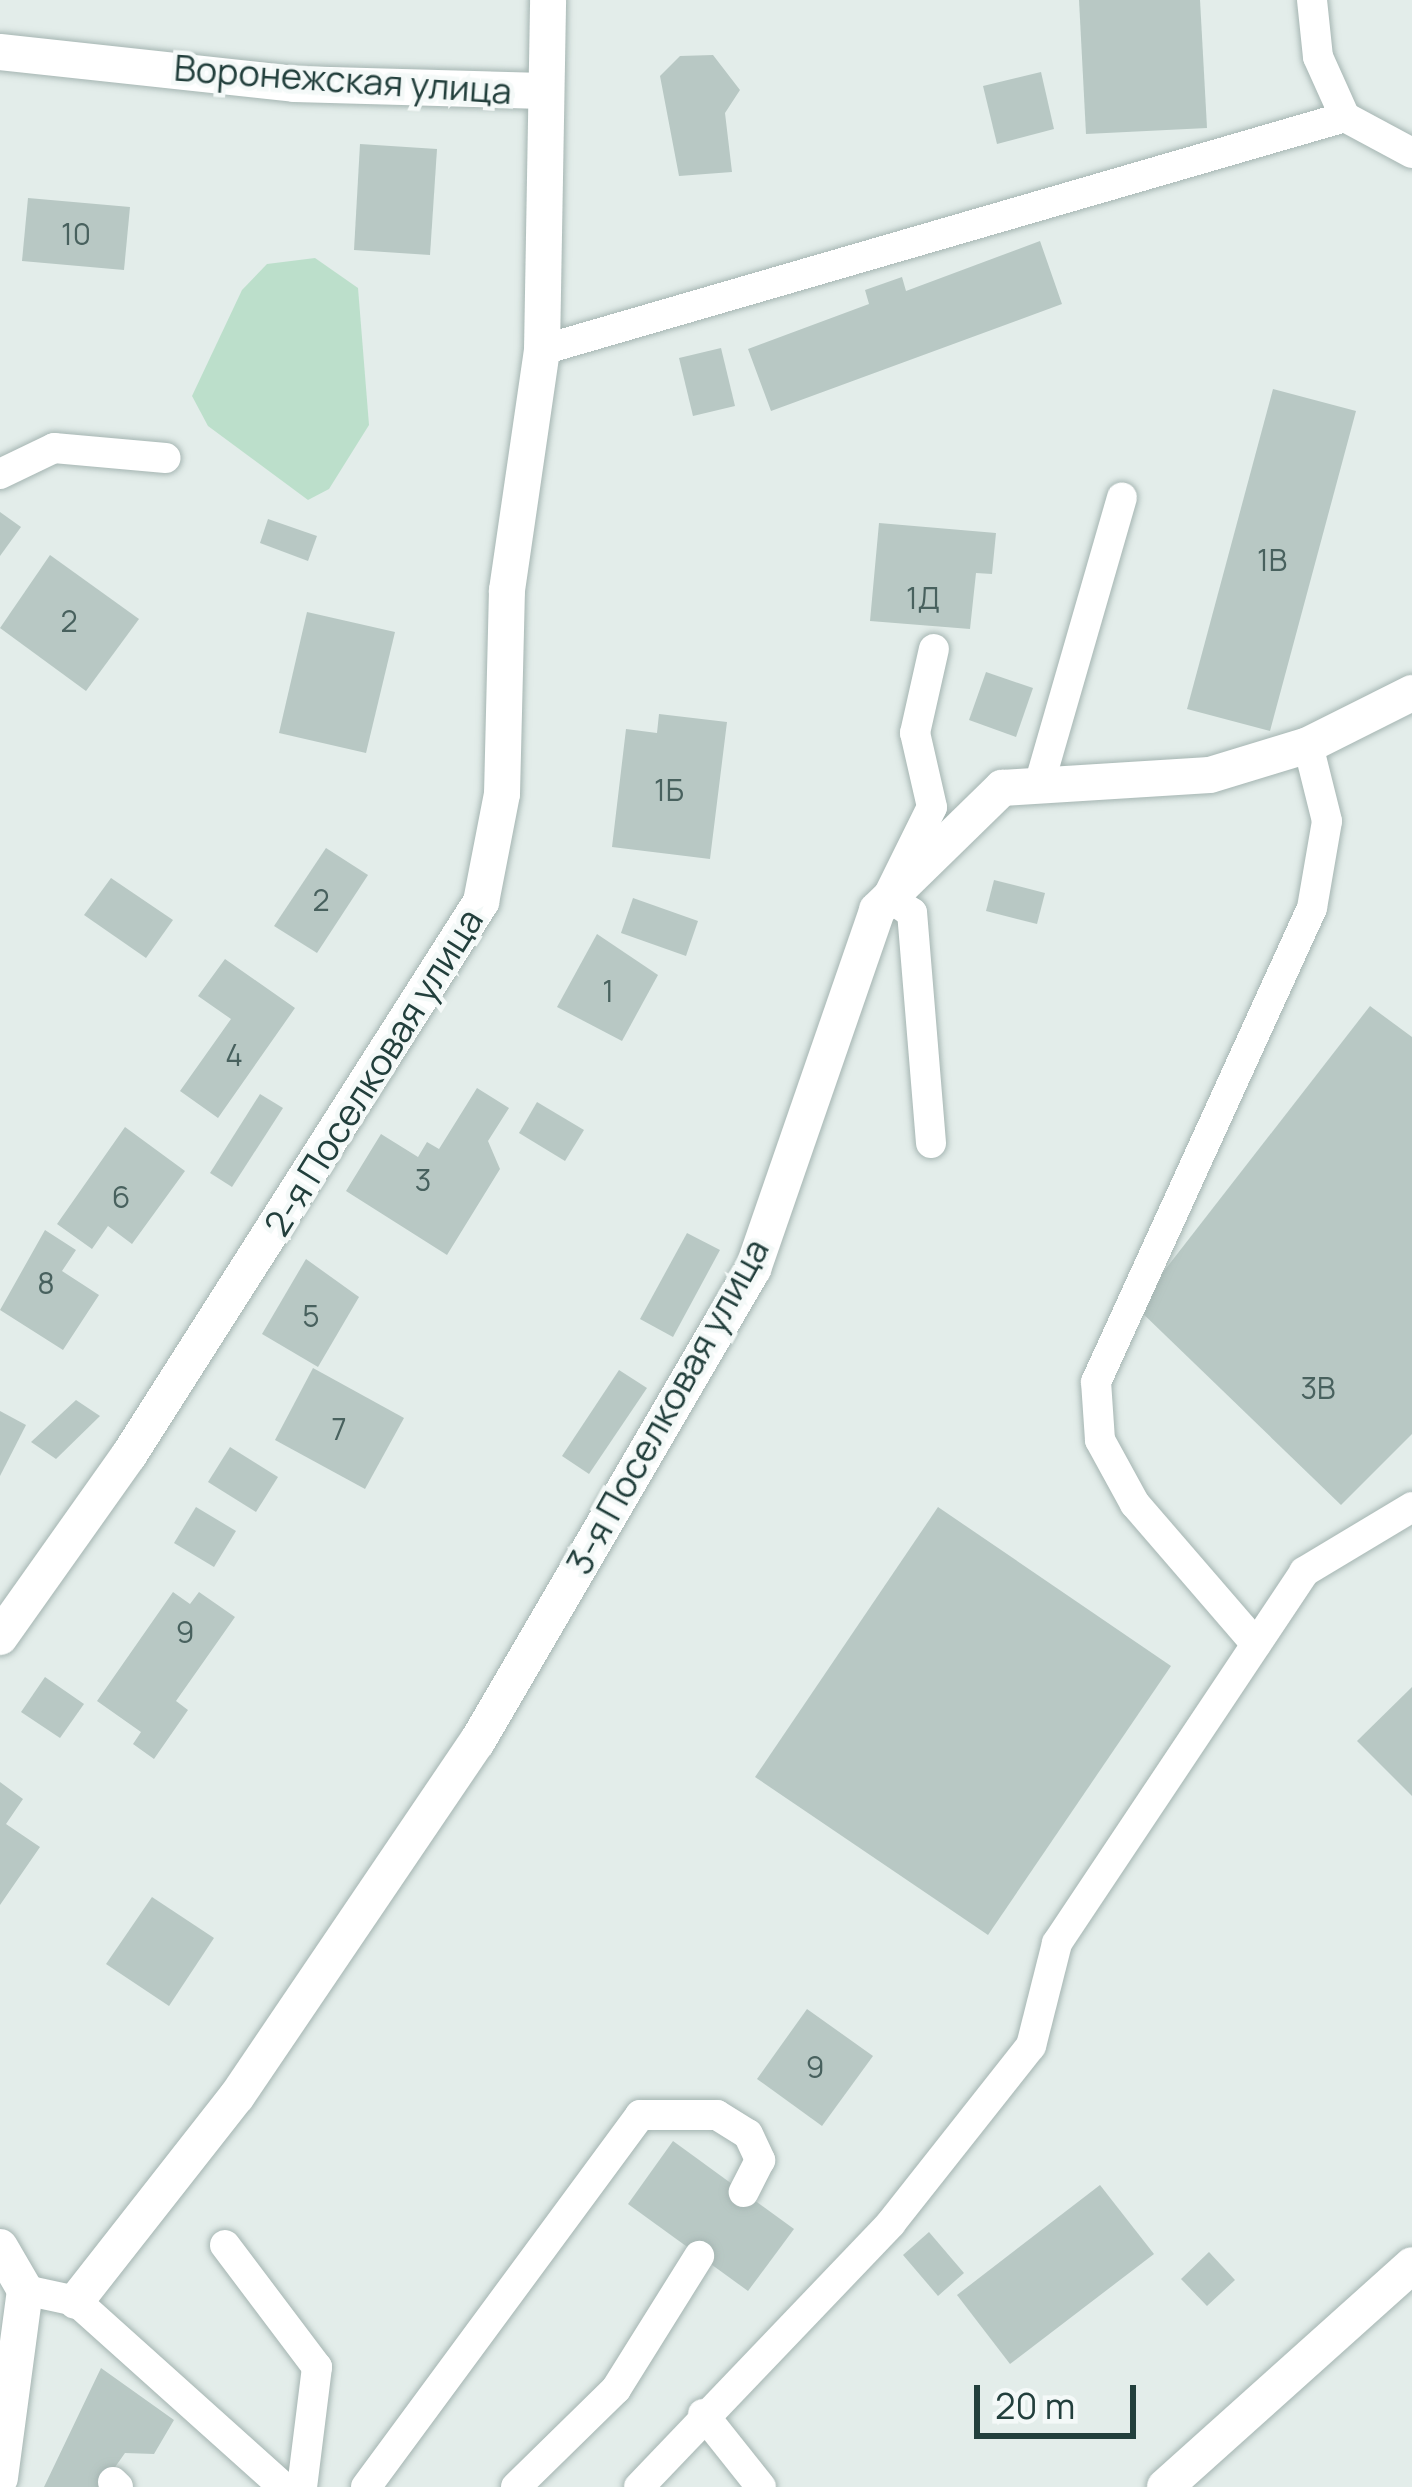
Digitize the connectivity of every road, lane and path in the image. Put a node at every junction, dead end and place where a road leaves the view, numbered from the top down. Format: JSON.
{"nodes":[{"id":1,"x":548,"y":0,"type":"edge"},
{"id":2,"x":1312,"y":0,"type":"edge"},
{"id":3,"x":0,"y":52,"type":"edge"},
{"id":4,"x":544,"y":92,"type":"junction"},
{"id":5,"x":1346,"y":117,"type":"junction"},
{"id":6,"x":1412,"y":153,"type":"edge"},
{"id":7,"x":542,"y":350,"type":"junction"},
{"id":8,"x":166,"y":458,"type":"dead end"},
{"id":9,"x":0,"y":474,"type":"edge"},
{"id":10,"x":1122,"y":497,"type":"dead end"},
{"id":11,"x":934,"y":649,"type":"dead end"},
{"id":12,"x":1412,"y":693,"type":"edge"},
{"id":13,"x":1308,"y":745,"type":"junction"},
{"id":14,"x":1042,"y":778,"type":"junction"},
{"id":15,"x":888,"y":896,"type":"junction"},
{"id":16,"x":932,"y":1143,"type":"dead end"},
{"id":17,"x":1412,"y":1507,"type":"edge"},
{"id":18,"x":0,"y":1637,"type":"edge"},
{"id":19,"x":1256,"y":1643,"type":"junction"},
{"id":20,"x":744,"y":2192,"type":"dead end"},
{"id":21,"x":225,"y":2245,"type":"dead end"},
{"id":22,"x":0,"y":2247,"type":"edge"},
{"id":23,"x":699,"y":2256,"type":"dead end"},
{"id":24,"x":1412,"y":2264,"type":"edge"},
{"id":25,"x":25,"y":2290,"type":"junction"},
{"id":26,"x":76,"y":2301,"type":"junction"},
{"id":27,"x":704,"y":2414,"type":"junction"},
{"id":28,"x":0,"y":2478,"type":"edge"},
{"id":29,"x":283,"y":2487,"type":"edge"},
{"id":30,"x":302,"y":2487,"type":"edge"},
{"id":31,"x":366,"y":2487,"type":"edge"},
{"id":32,"x":516,"y":2487,"type":"edge"},
{"id":33,"x":639,"y":2487,"type":"edge"},
{"id":34,"x":761,"y":2487,"type":"edge"},
{"id":35,"x":1165,"y":2487,"type":"edge"}],
"edges":[{"from":1,"to":4,"type":"street","name":"2-я Поселковая улица"},
{"from":2,"to":5,"type":"lane"},
{"from":3,"to":4,"type":"street","name":"Воронежская улица"},
{"from":4,"to":7,"type":"street","name":"2-я Поселковая улица"},
{"from":5,"to":6,"type":"lane"},
{"from":5,"to":7,"type":"lane"},
{"from":7,"to":18,"type":"street","name":"2-я Поселковая улица"},
{"from":8,"to":9,"type":"lane"},
{"from":10,"to":14,"type":"lane"},
{"from":11,"to":15,"type":"lane"},
{"from":12,"to":13,"type":"street","name":"3-я Поселковая улица"},
{"from":13,"to":14,"type":"street","name":"3-я Поселковая улица"},
{"from":13,"to":19,"type":"lane"},
{"from":14,"to":15,"type":"street","name":"3-я Поселковая улица"},
{"from":15,"to":16,"type":"lane"},
{"from":15,"to":26,"type":"street","name":"3-я Поселковая улица"},
{"from":17,"to":19,"type":"lane"},
{"from":19,"to":27,"type":"lane"},
{"from":20,"to":31,"type":"lane"},
{"from":21,"to":30,"type":"lane"},
{"from":22,"to":25,"type":"street"},
{"from":23,"to":32,"type":"lane"},
{"from":24,"to":35,"type":"street"},
{"from":25,"to":26,"type":"lane"},
{"from":25,"to":28,"type":"street"},
{"from":26,"to":29,"type":"lane"},
{"from":27,"to":33,"type":"lane"},
{"from":27,"to":34,"type":"lane"}]}
